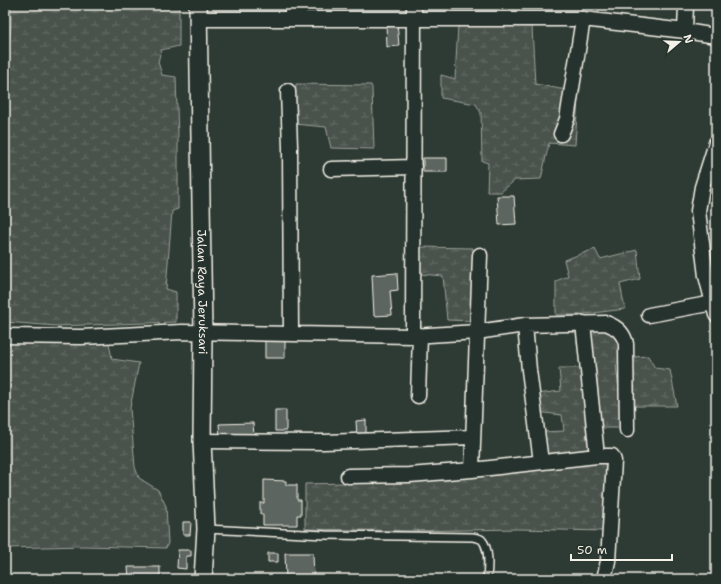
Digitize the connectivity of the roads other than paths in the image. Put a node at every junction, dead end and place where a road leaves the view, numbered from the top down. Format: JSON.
{"nodes":[{"id":1,"x":292,"y":5,"type":"edge"},
{"id":2,"x":686,"y":5,"type":"edge"},
{"id":3,"x":198,"y":12,"type":"edge"},
{"id":4,"x":414,"y":12,"type":"edge"},
{"id":5,"x":292,"y":19,"type":"junction"},
{"id":6,"x":583,"y":19,"type":"junction"},
{"id":7,"x":685,"y":31,"type":"junction"},
{"id":8,"x":716,"y":36,"type":"edge"},
{"id":9,"x":288,"y":90,"type":"dead end"},
{"id":10,"x":561,"y":134,"type":"dead end"},
{"id":11,"x":716,"y":143,"type":"edge"},
{"id":12,"x":414,"y":167,"type":"junction"},
{"id":13,"x":331,"y":169,"type":"dead end"},
{"id":14,"x":480,"y":255,"type":"dead end"},
{"id":15,"x":715,"y":309,"type":"edge"},
{"id":16,"x":649,"y":315,"type":"dead end"},
{"id":17,"x":583,"y":323,"type":"junction"},
{"id":18,"x":525,"y":325,"type":"junction"},
{"id":19,"x":194,"y":332,"type":"junction"},
{"id":20,"x":477,"y":332,"type":"junction"},
{"id":21,"x":291,"y":334,"type":"junction"},
{"id":22,"x":5,"y":336,"type":"edge"},
{"id":23,"x":417,"y":336,"type":"junction"},
{"id":24,"x":418,"y":396,"type":"dead end"},
{"id":25,"x":627,"y":430,"type":"dead end"},
{"id":26,"x":474,"y":437,"type":"junction"},
{"id":27,"x":202,"y":441,"type":"junction"},
{"id":28,"x":598,"y":456,"type":"junction"},
{"id":29,"x":541,"y":462,"type":"junction"},
{"id":30,"x":472,"y":470,"type":"junction"},
{"id":31,"x":348,"y":476,"type":"dead end"},
{"id":32,"x":206,"y":529,"type":"junction"},
{"id":33,"x":203,"y":579,"type":"edge"},
{"id":34,"x":487,"y":579,"type":"edge"},
{"id":35,"x":604,"y":579,"type":"edge"}],
"edges":[{"from":1,"to":5,"type":"street"},
{"from":2,"to":7,"type":"street"},
{"from":3,"to":5,"type":"street"},
{"from":3,"to":19,"type":"street","name":"Jalan Raya Jeruksari"},
{"from":4,"to":5,"type":"street"},
{"from":4,"to":6,"type":"street"},
{"from":4,"to":12,"type":"street"},
{"from":6,"to":7,"type":"street"},
{"from":6,"to":10,"type":"street"},
{"from":7,"to":8,"type":"street"},
{"from":9,"to":21,"type":"street"},
{"from":11,"to":15,"type":"street"},
{"from":12,"to":13,"type":"street"},
{"from":12,"to":23,"type":"street"},
{"from":14,"to":20,"type":"street"},
{"from":15,"to":16,"type":"street"},
{"from":17,"to":18,"type":"street"},
{"from":17,"to":25,"type":"street"},
{"from":17,"to":28,"type":"street"},
{"from":18,"to":20,"type":"street"},
{"from":18,"to":29,"type":"street"},
{"from":19,"to":21,"type":"street"},
{"from":19,"to":22,"type":"street"},
{"from":19,"to":27,"type":"street","name":"Jalan Raya Jeruksari"},
{"from":20,"to":23,"type":"street"},
{"from":20,"to":26,"type":"street"},
{"from":21,"to":23,"type":"street"},
{"from":23,"to":24,"type":"street"},
{"from":26,"to":27,"type":"street"},
{"from":26,"to":30,"type":"street"},
{"from":27,"to":32,"type":"street","name":"Jalan Raya Jeruksari"},
{"from":28,"to":29,"type":"street"},
{"from":28,"to":35,"type":"street"},
{"from":29,"to":30,"type":"street"},
{"from":30,"to":31,"type":"street"},
{"from":32,"to":33,"type":"street","name":"Jalan Raya Jeruksari"},
{"from":32,"to":34,"type":"lane"}]}
